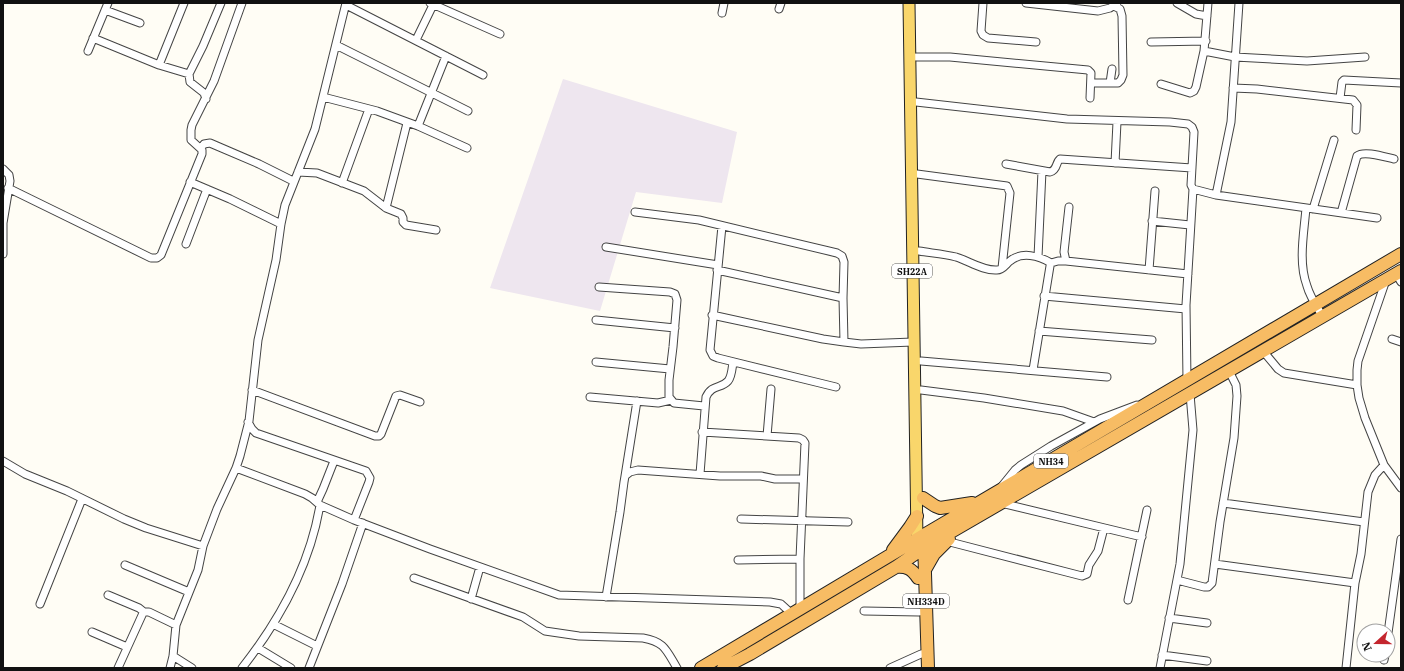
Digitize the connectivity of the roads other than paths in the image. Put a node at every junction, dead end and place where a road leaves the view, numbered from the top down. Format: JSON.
{"nodes":[{"id":1,"x":108,"y":3,"type":"edge"},
{"id":2,"x":184,"y":3,"type":"edge"},
{"id":3,"x":220,"y":3,"type":"edge"},
{"id":4,"x":242,"y":3,"type":"edge"},
{"id":5,"x":724,"y":3,"type":"edge"},
{"id":6,"x":909,"y":3,"type":"edge"},
{"id":7,"x":916,"y":3,"type":"edge"},
{"id":8,"x":983,"y":3,"type":"edge"},
{"id":9,"x":1026,"y":3,"type":"edge"},
{"id":10,"x":1176,"y":3,"type":"edge"},
{"id":11,"x":1208,"y":3,"type":"edge"},
{"id":12,"x":1239,"y":3,"type":"edge"},
{"id":13,"x":346,"y":4,"type":"edge"},
{"id":14,"x":432,"y":4,"type":"edge"},
{"id":15,"x":1115,"y":4,"type":"edge"},
{"id":16,"x":105,"y":10,"type":"junction"},
{"id":17,"x":722,"y":13,"type":"dead end"},
{"id":18,"x":1207,"y":16,"type":"junction"},
{"id":19,"x":140,"y":23,"type":"dead end"},
{"id":20,"x":500,"y":34,"type":"dead end"},
{"id":21,"x":93,"y":38,"type":"junction"},
{"id":22,"x":416,"y":40,"type":"junction"},
{"id":23,"x":1206,"y":41,"type":"junction"},
{"id":24,"x":1036,"y":42,"type":"dead end"},
{"id":25,"x":1151,"y":42,"type":"dead end"},
{"id":26,"x":336,"y":45,"type":"junction"},
{"id":27,"x":88,"y":51,"type":"dead end"},
{"id":28,"x":1204,"y":52,"type":"junction"},
{"id":29,"x":446,"y":56,"type":"junction"},
{"id":30,"x":1235,"y":56,"type":"junction"},
{"id":31,"x":1365,"y":56,"type":"dead end"},
{"id":32,"x":916,"y":57,"type":"junction"},
{"id":33,"x":159,"y":65,"type":"junction"},
{"id":34,"x":1112,"y":69,"type":"dead end"},
{"id":35,"x":189,"y":74,"type":"junction"},
{"id":36,"x":483,"y":74,"type":"dead end"},
{"id":37,"x":1090,"y":83,"type":"junction"},
{"id":38,"x":1110,"y":83,"type":"junction"},
{"id":39,"x":1401,"y":83,"type":"edge"},
{"id":40,"x":1161,"y":84,"type":"dead end"},
{"id":41,"x":1233,"y":88,"type":"junction"},
{"id":42,"x":431,"y":92,"type":"junction"},
{"id":43,"x":322,"y":97,"type":"junction"},
{"id":44,"x":1090,"y":98,"type":"dead end"},
{"id":45,"x":1340,"y":98,"type":"junction"},
{"id":46,"x":206,"y":99,"type":"junction"},
{"id":47,"x":916,"y":102,"type":"junction"},
{"id":48,"x":369,"y":109,"type":"junction"},
{"id":49,"x":468,"y":111,"type":"dead end"},
{"id":50,"x":1117,"y":122,"type":"junction"},
{"id":51,"x":407,"y":123,"type":"junction"},
{"id":52,"x":418,"y":126,"type":"junction"},
{"id":53,"x":1356,"y":130,"type":"dead end"},
{"id":54,"x":1334,"y":140,"type":"dead end"},
{"id":55,"x":201,"y":148,"type":"junction"},
{"id":56,"x":467,"y":148,"type":"dead end"},
{"id":57,"x":1394,"y":159,"type":"dead end"},
{"id":58,"x":1115,"y":163,"type":"junction"},
{"id":59,"x":1006,"y":164,"type":"dead end"},
{"id":60,"x":1192,"y":168,"type":"junction"},
{"id":61,"x":3,"y":169,"type":"edge"},
{"id":62,"x":1042,"y":171,"type":"junction"},
{"id":63,"x":298,"y":172,"type":"junction"},
{"id":64,"x":917,"y":174,"type":"junction"},
{"id":65,"x":293,"y":181,"type":"junction"},
{"id":66,"x":190,"y":182,"type":"junction"},
{"id":67,"x":342,"y":182,"type":"junction"},
{"id":68,"x":8,"y":188,"type":"junction"},
{"id":69,"x":1193,"y":189,"type":"junction"},
{"id":70,"x":208,"y":190,"type":"junction"},
{"id":71,"x":1155,"y":191,"type":"dead end"},
{"id":72,"x":1216,"y":195,"type":"junction"},
{"id":73,"x":1069,"y":207,"type":"dead end"},
{"id":74,"x":386,"y":208,"type":"junction"},
{"id":75,"x":1310,"y":208,"type":"junction"},
{"id":76,"x":635,"y":212,"type":"dead end"},
{"id":77,"x":1341,"y":213,"type":"junction"},
{"id":78,"x":1377,"y":218,"type":"dead end"},
{"id":79,"x":1152,"y":221,"type":"junction"},
{"id":80,"x":280,"y":224,"type":"junction"},
{"id":81,"x":1190,"y":225,"type":"junction"},
{"id":82,"x":722,"y":226,"type":"junction"},
{"id":83,"x":436,"y":230,"type":"dead end"},
{"id":84,"x":186,"y":244,"type":"dead end"},
{"id":85,"x":606,"y":247,"type":"dead end"},
{"id":86,"x":919,"y":251,"type":"junction"},
{"id":87,"x":3,"y":254,"type":"edge"},
{"id":88,"x":1401,"y":254,"type":"edge"},
{"id":89,"x":1038,"y":256,"type":"junction"},
{"id":90,"x":1066,"y":260,"type":"junction"},
{"id":91,"x":1051,"y":263,"type":"junction"},
{"id":92,"x":718,"y":267,"type":"junction"},
{"id":93,"x":1002,"y":268,"type":"junction"},
{"id":94,"x":1149,"y":270,"type":"junction"},
{"id":95,"x":1188,"y":274,"type":"junction"},
{"id":96,"x":1396,"y":277,"type":"edge"},
{"id":97,"x":599,"y":287,"type":"dead end"},
{"id":98,"x":1044,"y":296,"type":"junction"},
{"id":99,"x":843,"y":298,"type":"junction"},
{"id":100,"x":1315,"y":305,"type":"junction"},
{"id":101,"x":1186,"y":309,"type":"junction"},
{"id":102,"x":712,"y":315,"type":"junction"},
{"id":103,"x":1323,"y":316,"type":"junction"},
{"id":104,"x":596,"y":320,"type":"dead end"},
{"id":105,"x":675,"y":328,"type":"junction"},
{"id":106,"x":1039,"y":331,"type":"junction"},
{"id":107,"x":1392,"y":339,"type":"dead end"},
{"id":108,"x":1152,"y":340,"type":"dead end"},
{"id":109,"x":844,"y":342,"type":"junction"},
{"id":110,"x":913,"y":342,"type":"junction"},
{"id":111,"x":1401,"y":342,"type":"edge"},
{"id":112,"x":1263,"y":351,"type":"junction"},
{"id":113,"x":921,"y":361,"type":"junction"},
{"id":114,"x":596,"y":362,"type":"dead end"},
{"id":115,"x":733,"y":362,"type":"junction"},
{"id":116,"x":670,"y":369,"type":"junction"},
{"id":117,"x":1033,"y":370,"type":"junction"},
{"id":118,"x":1229,"y":371,"type":"junction"},
{"id":119,"x":1107,"y":377,"type":"dead end"},
{"id":120,"x":1187,"y":381,"type":"junction"},
{"id":121,"x":1357,"y":385,"type":"junction"},
{"id":122,"x":836,"y":387,"type":"dead end"},
{"id":123,"x":772,"y":389,"type":"dead end"},
{"id":124,"x":252,"y":390,"type":"junction"},
{"id":125,"x":921,"y":390,"type":"junction"},
{"id":126,"x":1190,"y":394,"type":"junction"},
{"id":127,"x":590,"y":397,"type":"dead end"},
{"id":128,"x":1160,"y":397,"type":"junction"},
{"id":129,"x":671,"y":400,"type":"junction"},
{"id":130,"x":637,"y":401,"type":"junction"},
{"id":131,"x":420,"y":402,"type":"dead end"},
{"id":132,"x":704,"y":406,"type":"junction"},
{"id":133,"x":248,"y":422,"type":"junction"},
{"id":134,"x":1094,"y":422,"type":"junction"},
{"id":135,"x":702,"y":432,"type":"junction"},
{"id":136,"x":767,"y":436,"type":"junction"},
{"id":137,"x":3,"y":461,"type":"edge"},
{"id":138,"x":334,"y":461,"type":"junction"},
{"id":139,"x":1384,"y":465,"type":"junction"},
{"id":140,"x":236,"y":468,"type":"junction"},
{"id":141,"x":700,"y":474,"type":"junction"},
{"id":142,"x":625,"y":476,"type":"junction"},
{"id":143,"x":803,"y":479,"type":"junction"},
{"id":144,"x":1401,"y":488,"type":"edge"},
{"id":145,"x":923,"y":498,"type":"junction"},
{"id":146,"x":999,"y":498,"type":"junction"},
{"id":147,"x":82,"y":499,"type":"junction"},
{"id":148,"x":984,"y":500,"type":"junction"},
{"id":149,"x":318,"y":503,"type":"junction"},
{"id":150,"x":1223,"y":503,"type":"junction"},
{"id":151,"x":1146,"y":510,"type":"dead end"},
{"id":152,"x":916,"y":516,"type":"junction"},
{"id":153,"x":741,"y":519,"type":"dead end"},
{"id":154,"x":354,"y":520,"type":"junction"},
{"id":155,"x":801,"y":521,"type":"junction"},
{"id":156,"x":848,"y":522,"type":"dead end"},
{"id":157,"x":1364,"y":522,"type":"junction"},
{"id":158,"x":363,"y":523,"type":"junction"},
{"id":159,"x":963,"y":525,"type":"junction"},
{"id":160,"x":1104,"y":528,"type":"junction"},
{"id":161,"x":1142,"y":537,"type":"junction"},
{"id":162,"x":1401,"y":539,"type":"edge"},
{"id":163,"x":946,"y":541,"type":"junction"},
{"id":164,"x":921,"y":543,"type":"junction"},
{"id":165,"x":203,"y":546,"type":"junction"},
{"id":166,"x":885,"y":558,"type":"junction"},
{"id":167,"x":800,"y":559,"type":"junction"},
{"id":168,"x":738,"y":560,"type":"dead end"},
{"id":169,"x":1215,"y":564,"type":"junction"},
{"id":170,"x":125,"y":565,"type":"dead end"},
{"id":171,"x":480,"y":567,"type":"junction"},
{"id":172,"x":896,"y":567,"type":"junction"},
{"id":173,"x":922,"y":574,"type":"junction"},
{"id":174,"x":414,"y":578,"type":"dead end"},
{"id":175,"x":1177,"y":580,"type":"junction"},
{"id":176,"x":1355,"y":583,"type":"junction"},
{"id":177,"x":189,"y":592,"type":"junction"},
{"id":178,"x":108,"y":595,"type":"dead end"},
{"id":179,"x":606,"y":597,"type":"junction"},
{"id":180,"x":471,"y":599,"type":"junction"},
{"id":181,"x":1128,"y":600,"type":"dead end"},
{"id":182,"x":40,"y":604,"type":"dead end"},
{"id":183,"x":864,"y":611,"type":"dead end"},
{"id":184,"x":144,"y":612,"type":"junction"},
{"id":185,"x":796,"y":612,"type":"junction"},
{"id":186,"x":919,"y":612,"type":"junction"},
{"id":187,"x":1169,"y":618,"type":"junction"},
{"id":188,"x":1207,"y":623,"type":"dead end"},
{"id":189,"x":1389,"y":623,"type":"edge"},
{"id":190,"x":273,"y":624,"type":"junction"},
{"id":191,"x":176,"y":625,"type":"junction"},
{"id":192,"x":92,"y":632,"type":"dead end"},
{"id":193,"x":317,"y":646,"type":"junction"},
{"id":194,"x":127,"y":647,"type":"junction"},
{"id":195,"x":258,"y":648,"type":"junction"},
{"id":196,"x":921,"y":654,"type":"junction"},
{"id":197,"x":1162,"y":655,"type":"junction"},
{"id":198,"x":173,"y":656,"type":"junction"},
{"id":199,"x":1207,"y":661,"type":"dead end"},
{"id":200,"x":740,"y":663,"type":"edge"},
{"id":201,"x":118,"y":668,"type":"edge"},
{"id":202,"x":170,"y":668,"type":"edge"},
{"id":203,"x":192,"y":668,"type":"edge"},
{"id":204,"x":242,"y":668,"type":"edge"},
{"id":205,"x":291,"y":668,"type":"edge"},
{"id":206,"x":309,"y":668,"type":"edge"},
{"id":207,"x":677,"y":668,"type":"edge"},
{"id":208,"x":701,"y":668,"type":"edge"},
{"id":209,"x":723,"y":668,"type":"edge"},
{"id":210,"x":890,"y":668,"type":"edge"},
{"id":211,"x":922,"y":668,"type":"edge"},
{"id":212,"x":928,"y":668,"type":"edge"},
{"id":213,"x":1160,"y":668,"type":"edge"},
{"id":214,"x":1346,"y":668,"type":"edge"}],
"edges":[{"from":1,"to":16,"type":"street"},
{"from":2,"to":33,"type":"street"},
{"from":3,"to":35,"type":"street"},
{"from":4,"to":46,"type":"street"},
{"from":5,"to":17,"type":"street"},
{"from":6,"to":110,"type":"main road","number":"SH22A"},
{"from":7,"to":32,"type":"main road","number":"SH22A"},
{"from":8,"to":24,"type":"street"},
{"from":9,"to":15,"type":"street"},
{"from":10,"to":18,"type":"street"},
{"from":11,"to":18,"type":"street"},
{"from":12,"to":30,"type":"street"},
{"from":13,"to":22,"type":"street"},
{"from":13,"to":26,"type":"street"},
{"from":14,"to":20,"type":"street"},
{"from":14,"to":22,"type":"street"},
{"from":15,"to":38,"type":"street"},
{"from":16,"to":19,"type":"street"},
{"from":16,"to":21,"type":"street"},
{"from":18,"to":23,"type":"street"},
{"from":21,"to":27,"type":"street"},
{"from":21,"to":33,"type":"street"},
{"from":22,"to":29,"type":"street"},
{"from":23,"to":25,"type":"street"},
{"from":23,"to":28,"type":"street"},
{"from":26,"to":42,"type":"street"},
{"from":26,"to":43,"type":"street"},
{"from":28,"to":30,"type":"street"},
{"from":28,"to":40,"type":"street"},
{"from":29,"to":36,"type":"street"},
{"from":29,"to":42,"type":"street"},
{"from":30,"to":31,"type":"street"},
{"from":30,"to":41,"type":"street"},
{"from":32,"to":37,"type":"street"},
{"from":32,"to":47,"type":"main road","number":"SH22A"},
{"from":33,"to":35,"type":"street"},
{"from":34,"to":38,"type":"street"},
{"from":35,"to":46,"type":"street"},
{"from":37,"to":38,"type":"street"},
{"from":37,"to":44,"type":"street"},
{"from":39,"to":45,"type":"street"},
{"from":41,"to":45,"type":"street"},
{"from":41,"to":72,"type":"street"},
{"from":42,"to":49,"type":"street"},
{"from":42,"to":52,"type":"street"},
{"from":43,"to":48,"type":"street"},
{"from":43,"to":63,"type":"street"},
{"from":45,"to":53,"type":"street"},
{"from":46,"to":55,"type":"street"},
{"from":47,"to":50,"type":"street"},
{"from":47,"to":64,"type":"main road","number":"SH22A"},
{"from":48,"to":51,"type":"street"},
{"from":48,"to":67,"type":"street"},
{"from":50,"to":58,"type":"street"},
{"from":50,"to":60,"type":"street"},
{"from":51,"to":52,"type":"street"},
{"from":51,"to":74,"type":"street"},
{"from":52,"to":56,"type":"street"},
{"from":54,"to":75,"type":"street"},
{"from":55,"to":65,"type":"street"},
{"from":55,"to":66,"type":"street"},
{"from":57,"to":77,"type":"street"},
{"from":58,"to":60,"type":"street"},
{"from":58,"to":62,"type":"street"},
{"from":59,"to":62,"type":"street"},
{"from":60,"to":69,"type":"street"},
{"from":61,"to":68,"type":"street"},
{"from":62,"to":89,"type":"street"},
{"from":63,"to":65,"type":"street"},
{"from":63,"to":67,"type":"street"},
{"from":64,"to":86,"type":"main road","number":"SH22A"},
{"from":64,"to":93,"type":"street"},
{"from":65,"to":80,"type":"street"},
{"from":66,"to":68,"type":"street"},
{"from":66,"to":70,"type":"street"},
{"from":67,"to":74,"type":"street"},
{"from":68,"to":87,"type":"street"},
{"from":69,"to":72,"type":"street"},
{"from":69,"to":81,"type":"street"},
{"from":70,"to":80,"type":"street"},
{"from":70,"to":84,"type":"street"},
{"from":71,"to":79,"type":"street"},
{"from":72,"to":75,"type":"street"},
{"from":73,"to":90,"type":"street"},
{"from":74,"to":83,"type":"street"},
{"from":75,"to":77,"type":"street"},
{"from":75,"to":100,"type":"street"},
{"from":76,"to":82,"type":"street"},
{"from":77,"to":78,"type":"street"},
{"from":79,"to":81,"type":"street"},
{"from":79,"to":94,"type":"street"},
{"from":80,"to":124,"type":"street"},
{"from":81,"to":95,"type":"street"},
{"from":82,"to":92,"type":"street"},
{"from":82,"to":99,"type":"street"},
{"from":85,"to":92,"type":"street"},
{"from":86,"to":93,"type":"street"},
{"from":86,"to":113,"type":"main road","number":"SH22A"},
{"from":88,"to":100,"type":"highway","number":"NH34"},
{"from":89,"to":91,"type":"street"},
{"from":89,"to":93,"type":"street"},
{"from":90,"to":91,"type":"street"},
{"from":90,"to":94,"type":"street"},
{"from":91,"to":98,"type":"street"},
{"from":92,"to":99,"type":"street"},
{"from":92,"to":102,"type":"street"},
{"from":94,"to":95,"type":"street"},
{"from":95,"to":101,"type":"street"},
{"from":96,"to":103,"type":"highway","number":"NH34"},
{"from":96,"to":121,"type":"street"},
{"from":97,"to":105,"type":"street"},
{"from":98,"to":101,"type":"street"},
{"from":98,"to":106,"type":"street"},
{"from":99,"to":109,"type":"street"},
{"from":100,"to":103,"type":"street"},
{"from":100,"to":120,"type":"highway","number":"NH34"},
{"from":101,"to":120,"type":"street"},
{"from":102,"to":109,"type":"street"},
{"from":102,"to":115,"type":"street"},
{"from":103,"to":112,"type":"highway","number":"NH34"},
{"from":104,"to":105,"type":"street"},
{"from":105,"to":116,"type":"street"},
{"from":106,"to":108,"type":"street"},
{"from":106,"to":117,"type":"street"},
{"from":107,"to":111,"type":"street"},
{"from":109,"to":110,"type":"street"},
{"from":110,"to":152,"type":"main road","number":"SH22A"},
{"from":112,"to":118,"type":"highway","number":"NH34"},
{"from":112,"to":121,"type":"street"},
{"from":113,"to":117,"type":"street"},
{"from":113,"to":125,"type":"main road","number":"SH22A"},
{"from":114,"to":116,"type":"street"},
{"from":115,"to":122,"type":"street"},
{"from":115,"to":132,"type":"street"},
{"from":116,"to":129,"type":"street"},
{"from":117,"to":119,"type":"street"},
{"from":118,"to":126,"type":"highway","number":"NH34"},
{"from":118,"to":150,"type":"street"},
{"from":120,"to":128,"type":"highway","number":"NH34"},
{"from":121,"to":139,"type":"street"},
{"from":123,"to":136,"type":"street"},
{"from":124,"to":131,"type":"street"},
{"from":124,"to":133,"type":"street"},
{"from":125,"to":134,"type":"street"},
{"from":125,"to":145,"type":"main road","number":"SH22A"},
{"from":126,"to":146,"type":"highway","number":"NH34"},
{"from":126,"to":175,"type":"street"},
{"from":127,"to":130,"type":"street"},
{"from":128,"to":134,"type":"street"},
{"from":128,"to":146,"type":"highway","number":"NH34"},
{"from":129,"to":130,"type":"street"},
{"from":129,"to":132,"type":"street"},
{"from":130,"to":142,"type":"street"},
{"from":132,"to":135,"type":"street"},
{"from":133,"to":138,"type":"street"},
{"from":133,"to":140,"type":"street"},
{"from":134,"to":146,"type":"street"},
{"from":135,"to":136,"type":"street"},
{"from":135,"to":141,"type":"street"},
{"from":136,"to":143,"type":"street"},
{"from":137,"to":147,"type":"street"},
{"from":138,"to":149,"type":"street"},
{"from":138,"to":154,"type":"street"},
{"from":139,"to":144,"type":"street"},
{"from":139,"to":157,"type":"street"},
{"from":140,"to":149,"type":"street"},
{"from":140,"to":165,"type":"street"},
{"from":141,"to":142,"type":"street"},
{"from":141,"to":143,"type":"street"},
{"from":142,"to":179,"type":"street"},
{"from":143,"to":155,"type":"street"},
{"from":145,"to":148,"type":"highway"},
{"from":145,"to":164,"type":"main road","number":"SH22A"},
{"from":146,"to":148,"type":"highway","number":"NH34"},
{"from":146,"to":159,"type":"highway","number":"NH34"},
{"from":146,"to":160,"type":"street"},
{"from":147,"to":165,"type":"street"},
{"from":147,"to":182,"type":"street"},
{"from":148,"to":164,"type":"highway","number":"NH34"},
{"from":149,"to":154,"type":"street"},
{"from":149,"to":190,"type":"street"},
{"from":150,"to":157,"type":"street"},
{"from":150,"to":169,"type":"street"},
{"from":151,"to":161,"type":"street"},
{"from":152,"to":164,"type":"main road","number":"SH22A"},
{"from":152,"to":166,"type":"highway"},
{"from":153,"to":155,"type":"street"},
{"from":154,"to":158,"type":"street"},
{"from":155,"to":156,"type":"street"},
{"from":155,"to":167,"type":"street"},
{"from":157,"to":176,"type":"street"},
{"from":158,"to":171,"type":"street"},
{"from":158,"to":193,"type":"street"},
{"from":159,"to":163,"type":"highway"},
{"from":159,"to":164,"type":"highway","number":"NH34"},
{"from":160,"to":161,"type":"street"},
{"from":160,"to":163,"type":"street"},
{"from":161,"to":181,"type":"street"},
{"from":162,"to":189,"type":"street"},
{"from":163,"to":173,"type":"highway"},
{"from":164,"to":166,"type":"highway","number":"NH34"},
{"from":164,"to":172,"type":"highway","number":"NH34"},
{"from":164,"to":173,"type":"highway","number":"NH334D"},
{"from":165,"to":177,"type":"street"},
{"from":166,"to":185,"type":"highway","number":"NH34"},
{"from":167,"to":168,"type":"street"},
{"from":167,"to":185,"type":"street"},
{"from":169,"to":175,"type":"street"},
{"from":169,"to":176,"type":"street"},
{"from":170,"to":177,"type":"street"},
{"from":171,"to":179,"type":"street"},
{"from":171,"to":180,"type":"street"},
{"from":172,"to":173,"type":"highway"},
{"from":172,"to":200,"type":"highway","number":"NH34"},
{"from":173,"to":186,"type":"highway","number":"NH334D"},
{"from":173,"to":212,"type":"highway","number":"NH334D"},
{"from":174,"to":180,"type":"street"},
{"from":175,"to":187,"type":"street"},
{"from":176,"to":214,"type":"street"},
{"from":177,"to":191,"type":"street"},
{"from":178,"to":184,"type":"street"},
{"from":179,"to":185,"type":"street"},
{"from":180,"to":207,"type":"street"},
{"from":183,"to":186,"type":"street"},
{"from":184,"to":191,"type":"street"},
{"from":184,"to":194,"type":"street"},
{"from":185,"to":208,"type":"highway","number":"NH34"},
{"from":186,"to":196,"type":"highway","number":"NH334D"},
{"from":187,"to":188,"type":"street"},
{"from":187,"to":197,"type":"street"},
{"from":190,"to":193,"type":"street"},
{"from":190,"to":195,"type":"street"},
{"from":191,"to":198,"type":"street"},
{"from":192,"to":194,"type":"street"},
{"from":193,"to":206,"type":"street"},
{"from":194,"to":201,"type":"street"},
{"from":195,"to":204,"type":"street"},
{"from":195,"to":205,"type":"street"},
{"from":196,"to":210,"type":"street"},
{"from":196,"to":211,"type":"highway","number":"NH334D"},
{"from":197,"to":199,"type":"street"},
{"from":197,"to":213,"type":"street"},
{"from":198,"to":202,"type":"street"},
{"from":198,"to":203,"type":"street"},
{"from":200,"to":209,"type":"highway","number":"NH34"}]}
